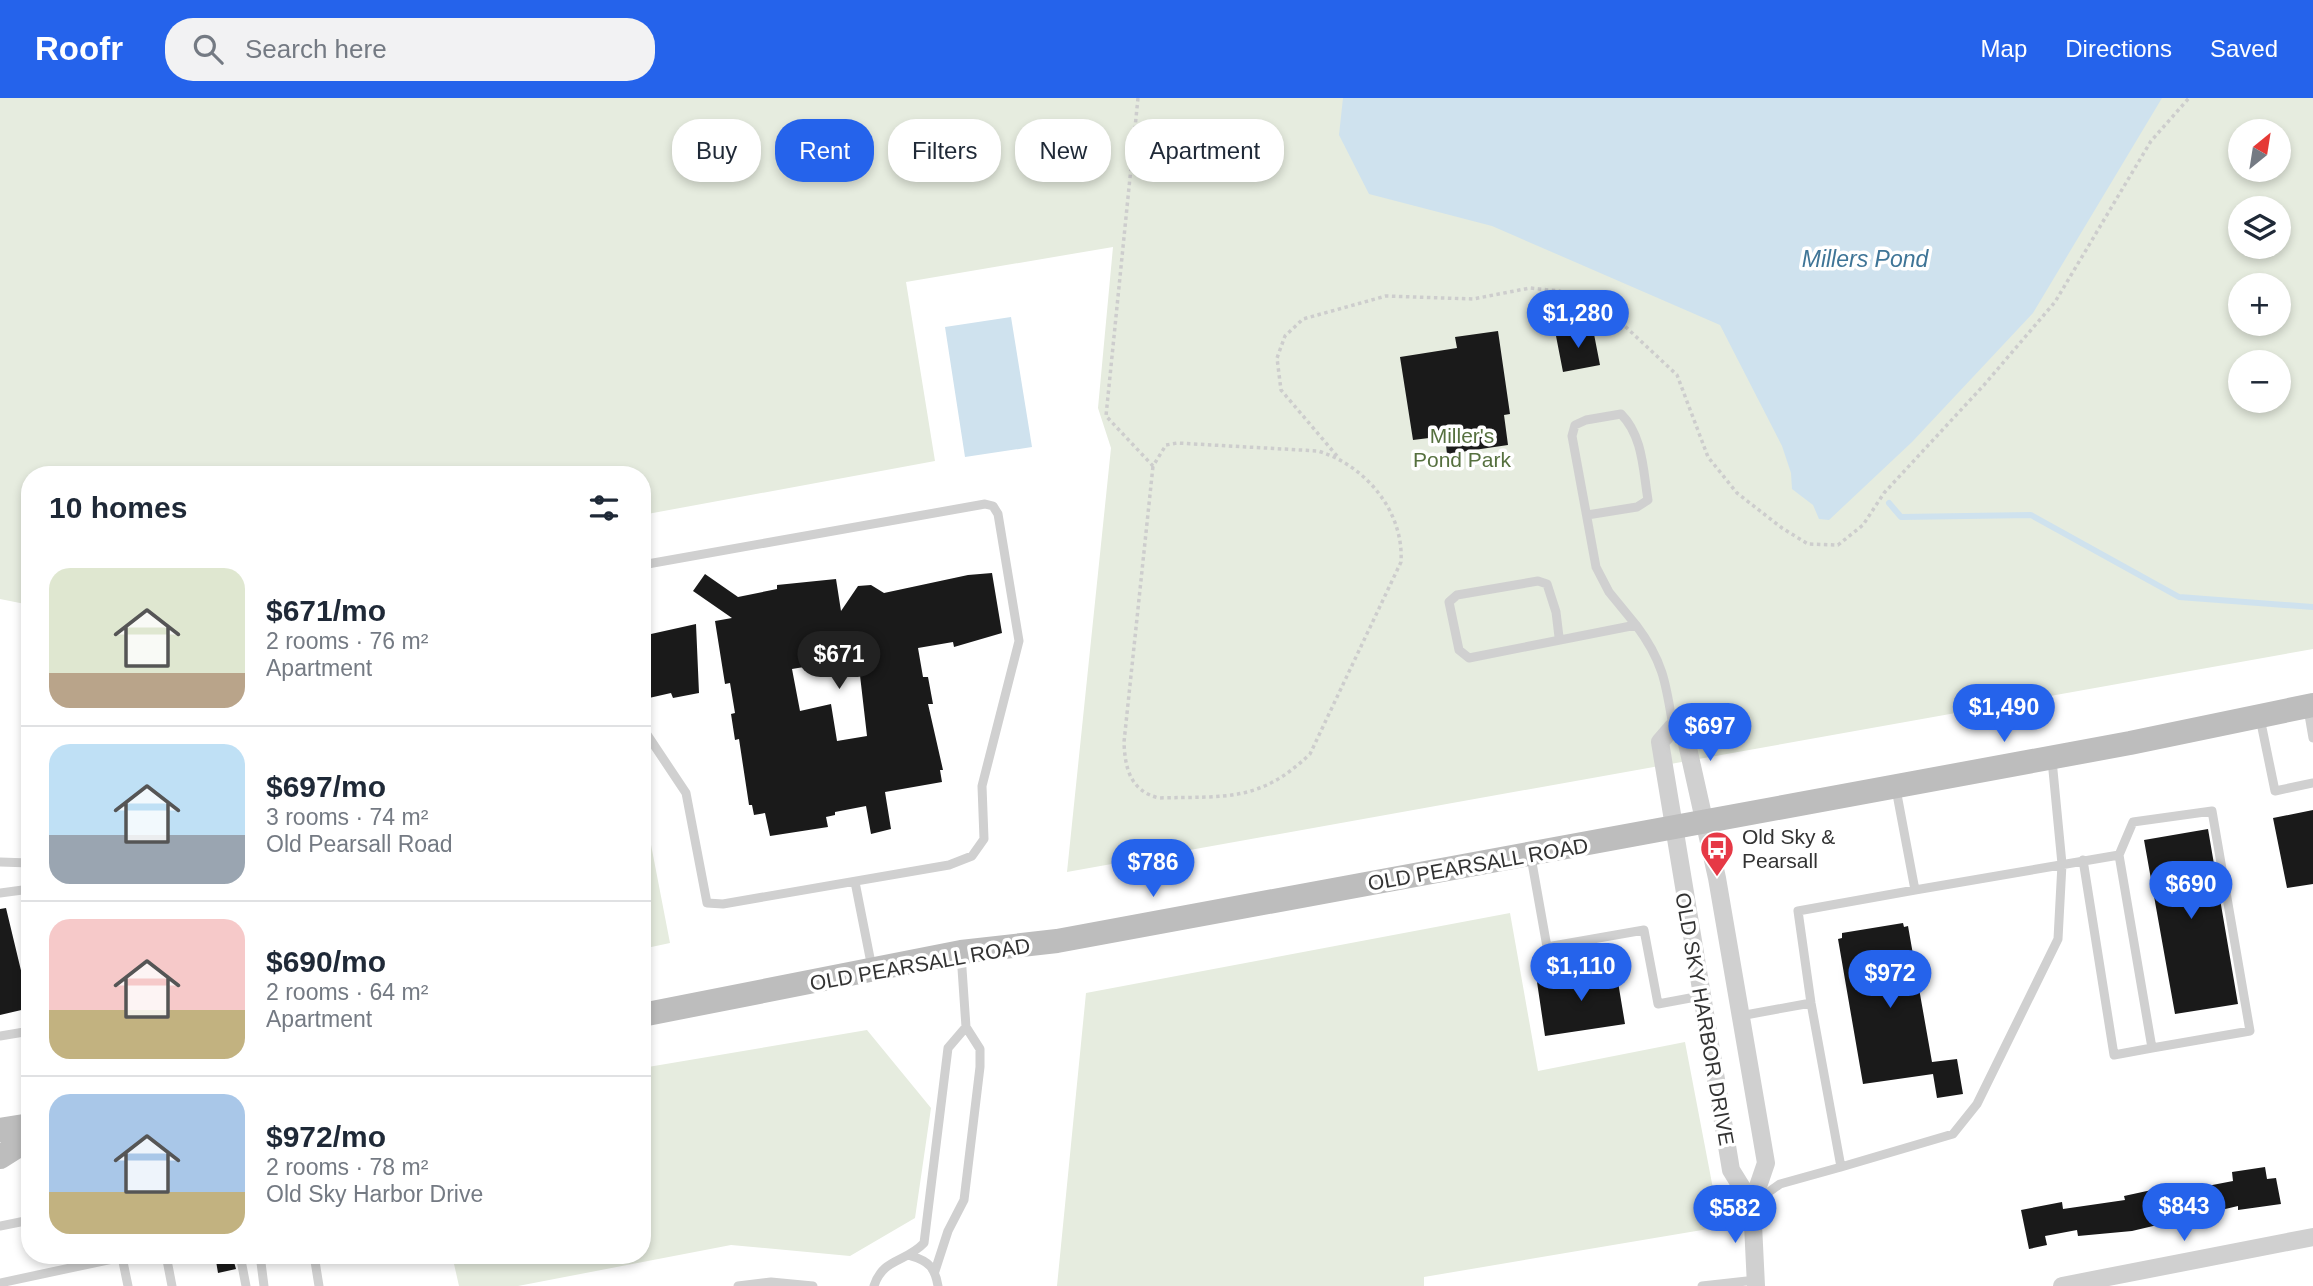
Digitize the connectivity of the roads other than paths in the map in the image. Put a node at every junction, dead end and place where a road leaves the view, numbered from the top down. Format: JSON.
{"nodes":[{"id":1,"x":1587,"y":515,"type":"junction"},
{"id":2,"x":651,"y":563,"type":"edge"},
{"id":3,"x":1636,"y":625,"type":"junction"},
{"id":4,"x":1559,"y":638,"type":"junction"},
{"id":5,"x":2310,"y":705,"type":"edge"},
{"id":6,"x":2260,"y":716,"type":"junction"},
{"id":7,"x":1673,"y":727,"type":"junction"},
{"id":8,"x":2313,"y":738,"type":"edge"},
{"id":9,"x":651,"y":740,"type":"edge"},
{"id":10,"x":2052,"y":758,"type":"junction"},
{"id":11,"x":2313,"y":783,"type":"edge"},
{"id":12,"x":1896,"y":787,"type":"junction"},
{"id":13,"x":1703,"y":823,"type":"junction"},
{"id":14,"x":1672,"y":829,"type":"junction"},
{"id":15,"x":1531,"y":855,"type":"junction"},
{"id":16,"x":2119,"y":855,"type":"junction"},
{"id":17,"x":2083,"y":860,"type":"junction"},
{"id":18,"x":0,"y":862,"type":"edge"},
{"id":19,"x":21,"y":863,"type":"edge"},
{"id":20,"x":2062,"y":864,"type":"junction"},
{"id":21,"x":855,"y":882,"type":"junction"},
{"id":22,"x":21,"y":890,"type":"edge"},
{"id":23,"x":1915,"y":890,"type":"junction"},
{"id":24,"x":0,"y":893,"type":"edge"},
{"id":25,"x":961,"y":952,"type":"junction"},
{"id":26,"x":873,"y":970,"type":"junction"},
{"id":27,"x":1701,"y":996,"type":"junction"},
{"id":28,"x":1811,"y":1003,"type":"junction"},
{"id":29,"x":651,"y":1013,"type":"edge"},
{"id":30,"x":1740,"y":1016,"type":"junction"},
{"id":31,"x":966,"y":1027,"type":"junction"},
{"id":32,"x":21,"y":1032,"type":"edge"},
{"id":33,"x":0,"y":1036,"type":"edge"},
{"id":34,"x":2152,"y":1048,"type":"junction"},
{"id":35,"x":21,"y":1126,"type":"edge"},
{"id":36,"x":0,"y":1130,"type":"edge"},
{"id":37,"x":21,"y":1144,"type":"edge"},
{"id":38,"x":0,"y":1157,"type":"edge"},
{"id":39,"x":1841,"y":1167,"type":"junction"},
{"id":40,"x":1752,"y":1204,"type":"junction"},
{"id":41,"x":21,"y":1222,"type":"edge"},
{"id":42,"x":0,"y":1226,"type":"edge"},
{"id":43,"x":2313,"y":1237,"type":"edge"},
{"id":44,"x":911,"y":1256,"type":"junction"},
{"id":45,"x":86,"y":1264,"type":"edge"},
{"id":46,"x":124,"y":1264,"type":"edge"},
{"id":47,"x":168,"y":1264,"type":"edge"},
{"id":48,"x":242,"y":1264,"type":"edge"},
{"id":49,"x":261,"y":1264,"type":"edge"},
{"id":50,"x":315,"y":1264,"type":"edge"},
{"id":51,"x":935,"y":1271,"type":"junction"},
{"id":52,"x":0,"y":1283,"type":"edge"},
{"id":53,"x":1756,"y":1283,"type":"edge"},
{"id":54,"x":128,"y":1286,"type":"edge"},
{"id":55,"x":172,"y":1286,"type":"edge"},
{"id":56,"x":246,"y":1286,"type":"edge"},
{"id":57,"x":264,"y":1286,"type":"edge"},
{"id":58,"x":319,"y":1286,"type":"edge"},
{"id":59,"x":738,"y":1286,"type":"edge"},
{"id":60,"x":813,"y":1286,"type":"edge"},
{"id":61,"x":874,"y":1286,"type":"edge"},
{"id":62,"x":938,"y":1286,"type":"edge"},
{"id":63,"x":1702,"y":1286,"type":"edge"},
{"id":64,"x":2062,"y":1286,"type":"edge"}],
"edges":[{"from":1,"to":1,"type":"lane"},
{"from":1,"to":3,"type":"lane"},
{"from":2,"to":21,"type":"lane"},
{"from":3,"to":4,"type":"lane"},
{"from":3,"to":7,"type":"lane"},
{"from":4,"to":4,"type":"lane"},
{"from":5,"to":6,"type":"main road","name":"OLD PEARSALL ROAD"},
{"from":5,"to":8,"type":"lane"},
{"from":6,"to":10,"type":"main road","name":"OLD PEARSALL ROAD"},
{"from":6,"to":11,"type":"lane"},
{"from":7,"to":13,"type":"street","name":"OLD SKY HARBOR DRIVE"},
{"from":7,"to":14,"type":"street","name":"OLD SKY HARBOR DRIVE"},
{"from":9,"to":21,"type":"lane"},
{"from":10,"to":12,"type":"main road","name":"OLD PEARSALL ROAD"},
{"from":10,"to":20,"type":"lane"},
{"from":12,"to":13,"type":"main road","name":"OLD PEARSALL ROAD"},
{"from":12,"to":23,"type":"lane"},
{"from":13,"to":14,"type":"main road","name":"OLD PEARSALL ROAD"},
{"from":13,"to":30,"type":"street","name":"OLD SKY HARBOR DRIVE"},
{"from":14,"to":15,"type":"main road","name":"OLD PEARSALL ROAD"},
{"from":14,"to":27,"type":"street","name":"OLD SKY HARBOR DRIVE"},
{"from":15,"to":25,"type":"main road","name":"OLD PEARSALL ROAD"},
{"from":15,"to":27,"type":"lane"},
{"from":16,"to":17,"type":"lane"},
{"from":16,"to":34,"type":"lane"},
{"from":16,"to":34,"type":"lane"},
{"from":17,"to":20,"type":"lane"},
{"from":17,"to":34,"type":"lane"},
{"from":18,"to":19,"type":"lane"},
{"from":20,"to":23,"type":"lane"},
{"from":20,"to":39,"type":"lane"},
{"from":21,"to":26,"type":"lane"},
{"from":22,"to":24,"type":"lane"},
{"from":23,"to":28,"type":"lane"},
{"from":25,"to":26,"type":"main road","name":"OLD PEARSALL ROAD"},
{"from":25,"to":31,"type":"lane"},
{"from":26,"to":29,"type":"main road","name":"OLD PEARSALL ROAD"},
{"from":27,"to":40,"type":"street","name":"OLD SKY HARBOR DRIVE"},
{"from":28,"to":30,"type":"lane"},
{"from":28,"to":39,"type":"lane"},
{"from":30,"to":40,"type":"street","name":"OLD SKY HARBOR DRIVE"},
{"from":31,"to":44,"type":"lane"},
{"from":31,"to":51,"type":"lane"},
{"from":32,"to":33,"type":"lane"},
{"from":35,"to":36,"type":"main road"},
{"from":37,"to":38,"type":"main road"},
{"from":39,"to":40,"type":"lane"},
{"from":40,"to":53,"type":"street","name":"OLD SKY HARBOR DRIVE"},
{"from":41,"to":42,"type":"lane"},
{"from":43,"to":64,"type":"street"},
{"from":44,"to":51,"type":"lane"},
{"from":44,"to":61,"type":"lane"},
{"from":45,"to":52,"type":"lane"},
{"from":46,"to":54,"type":"lane"},
{"from":47,"to":55,"type":"lane"},
{"from":48,"to":56,"type":"lane"},
{"from":49,"to":57,"type":"lane"},
{"from":50,"to":58,"type":"lane"},
{"from":51,"to":62,"type":"lane"},
{"from":53,"to":63,"type":"lane"},
{"from":59,"to":60,"type":"lane"}]}
